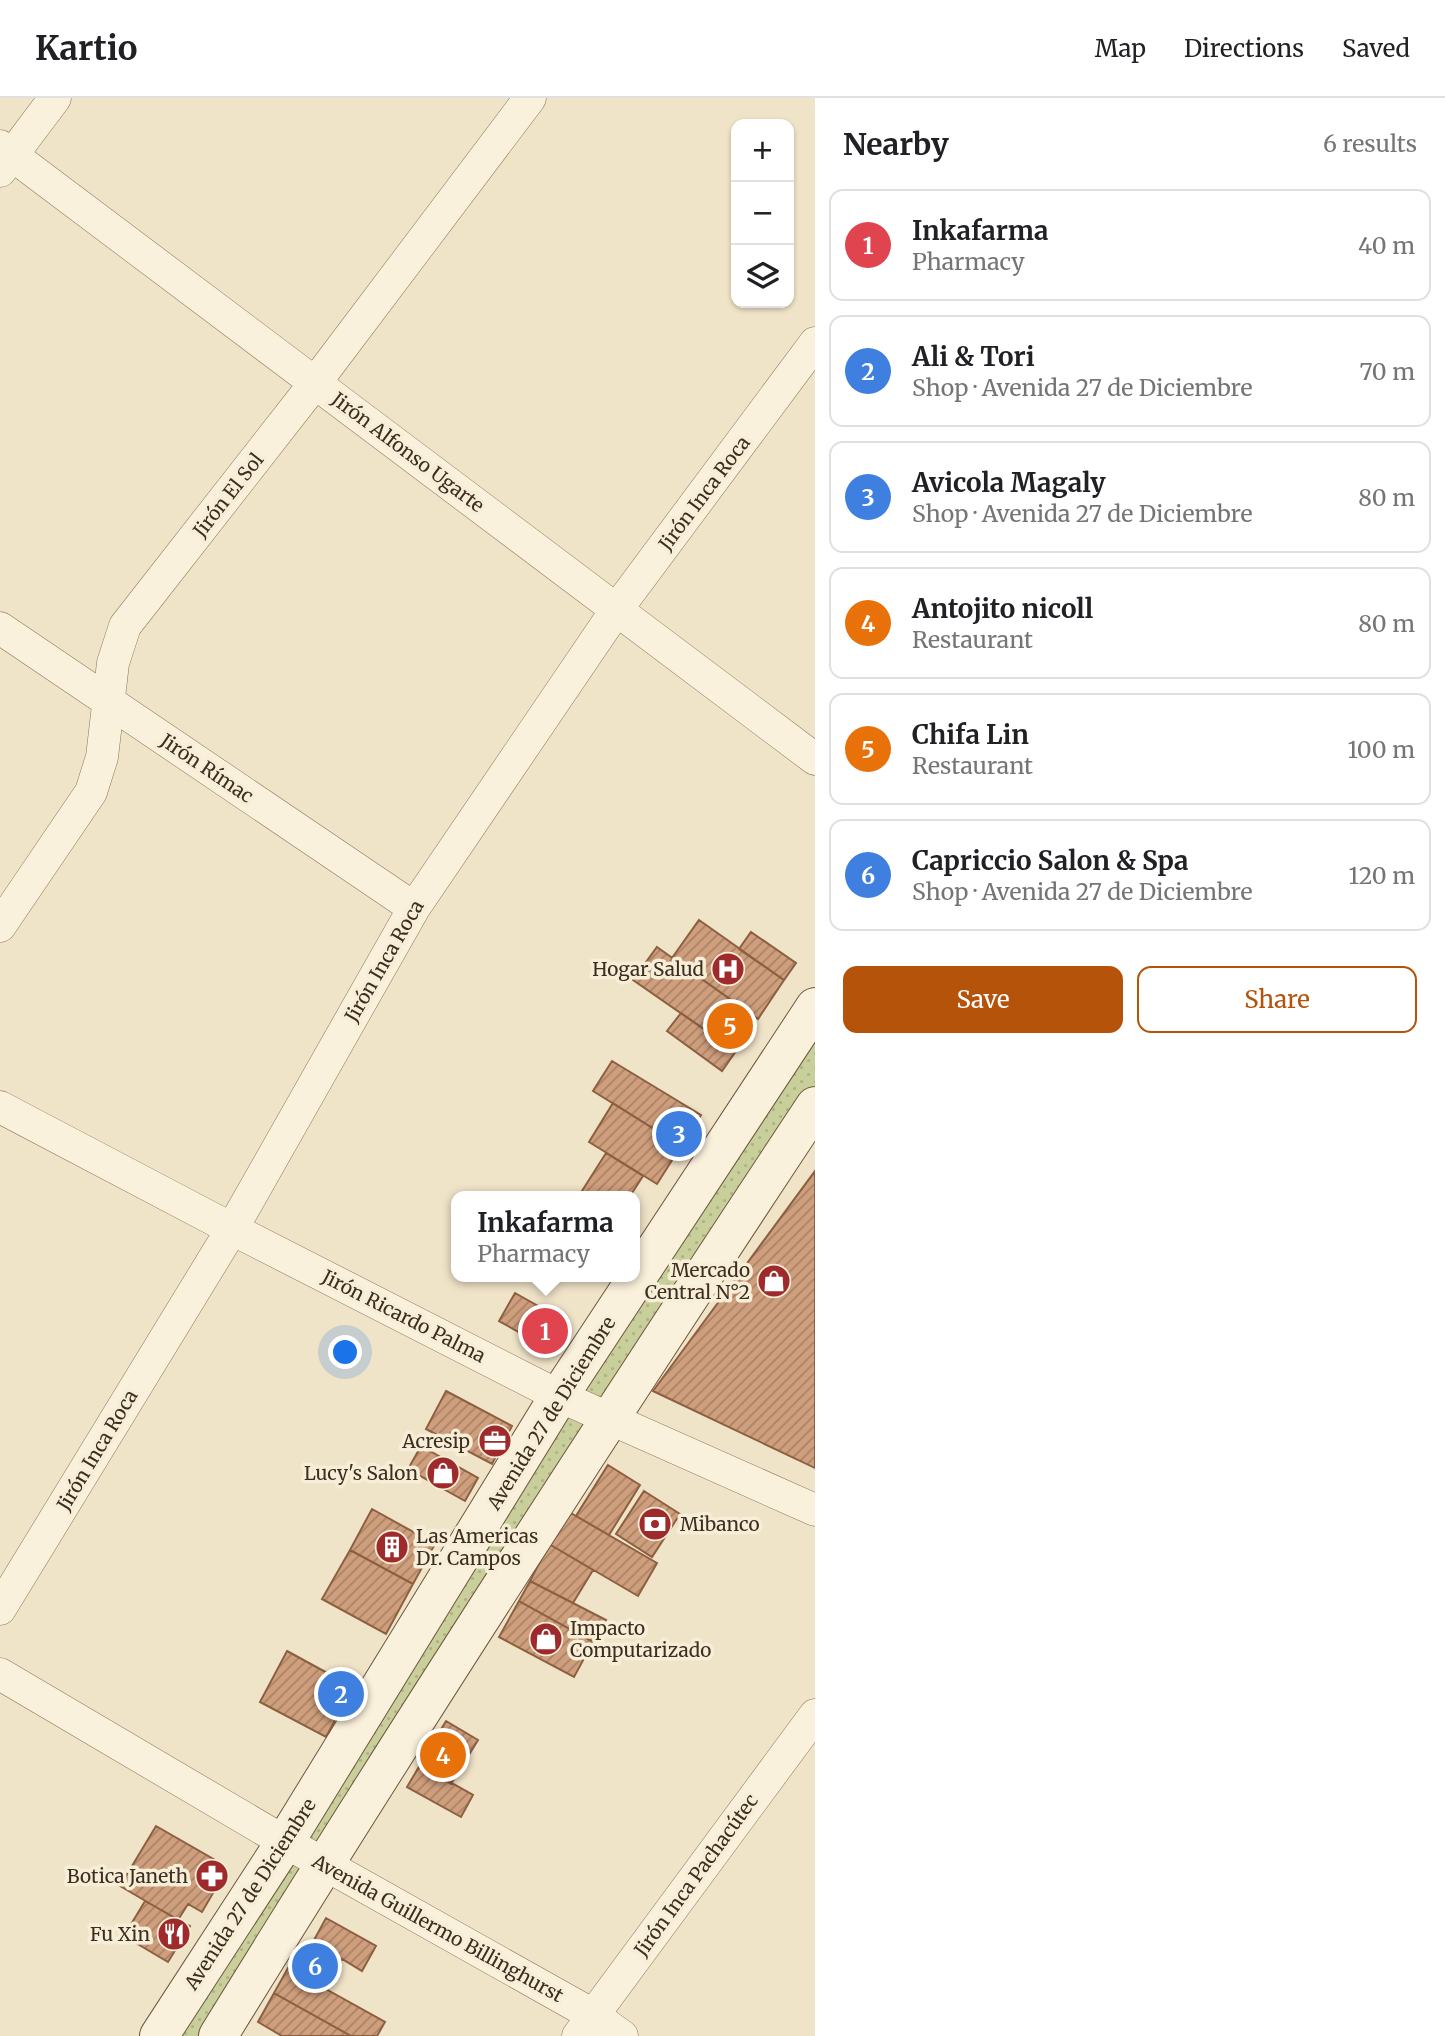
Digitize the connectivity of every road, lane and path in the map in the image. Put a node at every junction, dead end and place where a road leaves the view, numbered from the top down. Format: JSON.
{"nodes":[{"id":1,"x":55,"y":98,"type":"edge"},
{"id":2,"x":530,"y":98,"type":"edge"},
{"id":3,"x":4,"y":158,"type":"edge"},
{"id":4,"x":815,"y":343,"type":"edge"},
{"id":5,"x":315,"y":383,"type":"junction"},
{"id":6,"x":617,"y":609,"type":"junction"},
{"id":7,"x":0,"y":628,"type":"edge"},
{"id":8,"x":110,"y":702,"type":"junction"},
{"id":9,"x":815,"y":759,"type":"edge"},
{"id":10,"x":414,"y":908,"type":"junction"},
{"id":11,"x":0,"y":926,"type":"edge"},
{"id":12,"x":815,"y":1007,"type":"edge"},
{"id":13,"x":815,"y":1106,"type":"edge"},
{"id":14,"x":0,"y":1107,"type":"edge"},
{"id":15,"x":232,"y":1229,"type":"junction"},
{"id":16,"x":640,"y":1273,"type":"edge"},
{"id":17,"x":634,"y":1282,"type":"edge"},
{"id":18,"x":559,"y":1396,"type":"junction"},
{"id":19,"x":609,"y":1418,"type":"junction"},
{"id":20,"x":815,"y":1510,"type":"edge"},
{"id":21,"x":0,"y":1609,"type":"edge"},
{"id":22,"x":0,"y":1674,"type":"edge"},
{"id":23,"x":815,"y":1715,"type":"edge"},
{"id":24,"x":285,"y":1842,"type":"junction"},
{"id":25,"x":324,"y":1864,"type":"junction"},
{"id":26,"x":586,"y":2026,"type":"edge"},
{"id":27,"x":159,"y":2036,"type":"edge"},
{"id":28,"x":218,"y":2036,"type":"edge"},
{"id":29,"x":622,"y":2036,"type":"edge"}],
"edges":[{"from":1,"to":3,"type":"street"},
{"from":2,"to":5,"type":"street","name":"Jirón El Sol"},
{"from":3,"to":5,"type":"street","name":"Jirón Alfonso Ugarte"},
{"from":4,"to":6,"type":"street","name":"Jirón Inca Roca"},
{"from":5,"to":6,"type":"street","name":"Jirón Alfonso Ugarte"},
{"from":5,"to":8,"type":"street","name":"Jirón El Sol"},
{"from":6,"to":9,"type":"street","name":"Jirón Alfonso Ugarte"},
{"from":6,"to":10,"type":"street","name":"Jirón Inca Roca"},
{"from":7,"to":8,"type":"street","name":"Jirón Rímac"},
{"from":8,"to":10,"type":"street","name":"Jirón Rímac"},
{"from":8,"to":11,"type":"street","name":"Jirón El Sol"},
{"from":10,"to":15,"type":"street","name":"Jirón Inca Roca"},
{"from":12,"to":16,"type":"street","name":"Avenida 27 de Diciembre"},
{"from":13,"to":19,"type":"street"},
{"from":14,"to":15,"type":"street","name":"Jirón Ricardo Palma"},
{"from":15,"to":18,"type":"street","name":"Jirón Ricardo Palma"},
{"from":15,"to":21,"type":"street","name":"Jirón Inca Roca"},
{"from":17,"to":18,"type":"street","name":"Avenida 27 de Diciembre"},
{"from":18,"to":19,"type":"street","name":"Jirón Ricardo Palma"},
{"from":18,"to":24,"type":"street","name":"Avenida 27 de Diciembre"},
{"from":19,"to":20,"type":"street","name":"Jirón Ricardo Palma"},
{"from":19,"to":25,"type":"street"},
{"from":22,"to":24,"type":"street","name":"Avenida Guillermo Billinghurst"},
{"from":23,"to":26,"type":"street","name":"Jirón Inca Pachacútec"},
{"from":24,"to":25,"type":"street","name":"Avenida Guillermo Billinghurst"},
{"from":24,"to":27,"type":"street","name":"Avenida 27 de Diciembre"},
{"from":25,"to":26,"type":"street","name":"Avenida Guillermo Billinghurst"},
{"from":25,"to":28,"type":"street"},
{"from":26,"to":29,"type":"street","name":"Avenida Guillermo Billinghurst"}]}
